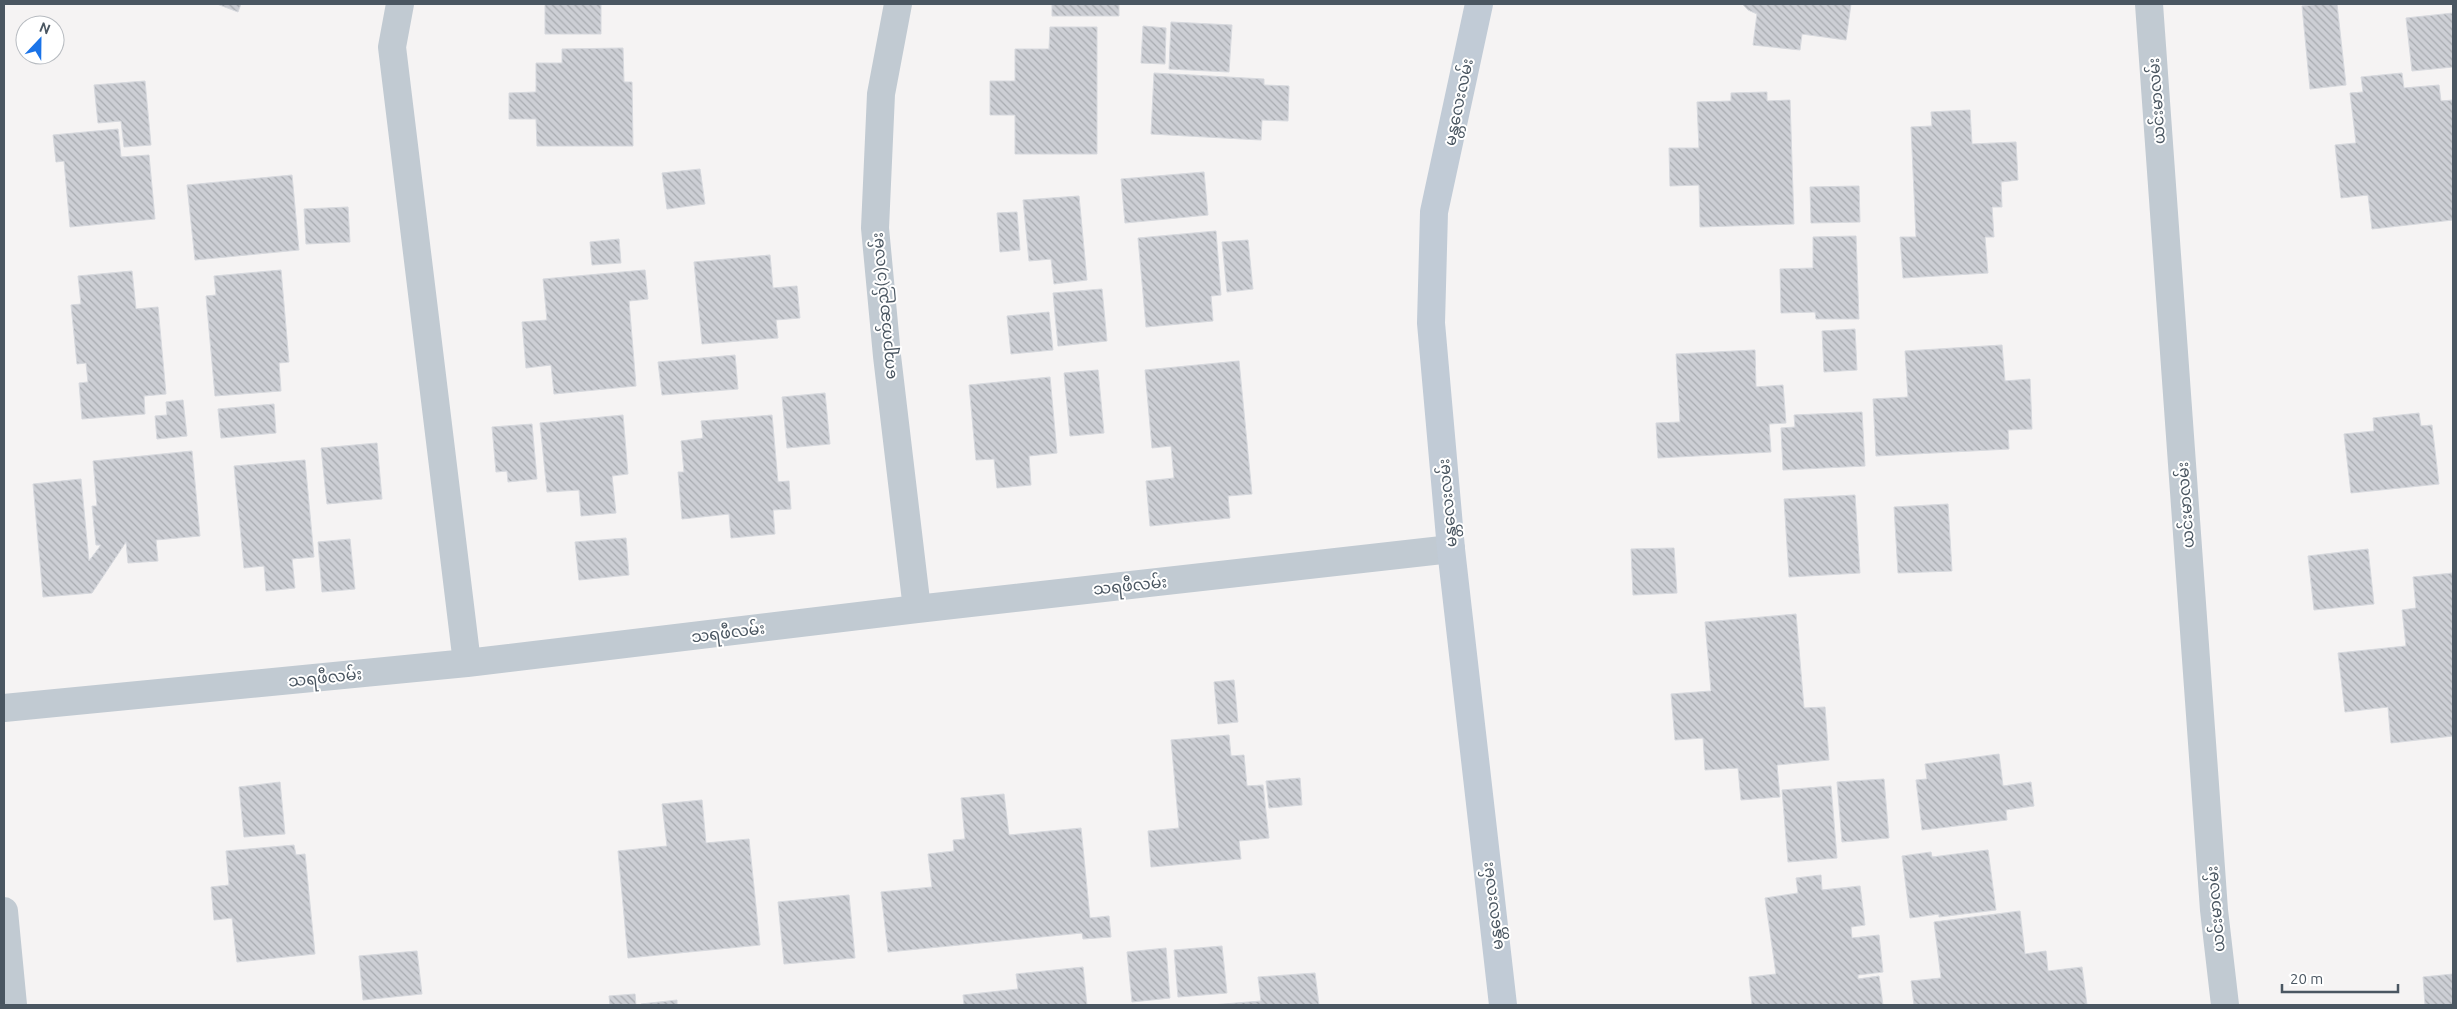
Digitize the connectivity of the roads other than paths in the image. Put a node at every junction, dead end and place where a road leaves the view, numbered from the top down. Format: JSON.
{"nodes":[{"id":1,"x":400,"y":4,"type":"edge"},
{"id":2,"x":898,"y":4,"type":"edge"},
{"id":3,"x":1479,"y":4,"type":"edge"},
{"id":4,"x":2149,"y":4,"type":"edge"},
{"id":5,"x":1451,"y":549,"type":"junction"},
{"id":6,"x":917,"y":609,"type":"junction"},
{"id":7,"x":467,"y":663,"type":"junction"},
{"id":8,"x":4,"y":708,"type":"edge"},
{"id":9,"x":4,"y":911,"type":"edge"},
{"id":10,"x":13,"y":1005,"type":"edge"},
{"id":11,"x":1503,"y":1005,"type":"edge"},
{"id":12,"x":2225,"y":1005,"type":"edge"}],
"edges":[{"from":1,"to":7,"type":"street"},
{"from":2,"to":6,"type":"street","name":"ကျောက်ဆည်(၁)လမ်း"},
{"from":3,"to":5,"type":"main road","name":"မန္တလေးလမ်း"},
{"from":4,"to":12,"type":"street","name":"ယင်းမာလမ်း"},
{"from":5,"to":6,"type":"street","name":"သရဖီလမ်း"},
{"from":5,"to":11,"type":"main road","name":"မန္တလေးလမ်း"},
{"from":6,"to":7,"type":"street","name":"သရဖီလမ်း"},
{"from":7,"to":8,"type":"street","name":"သရဖီလမ်း"},
{"from":9,"to":10,"type":"street"}]}
